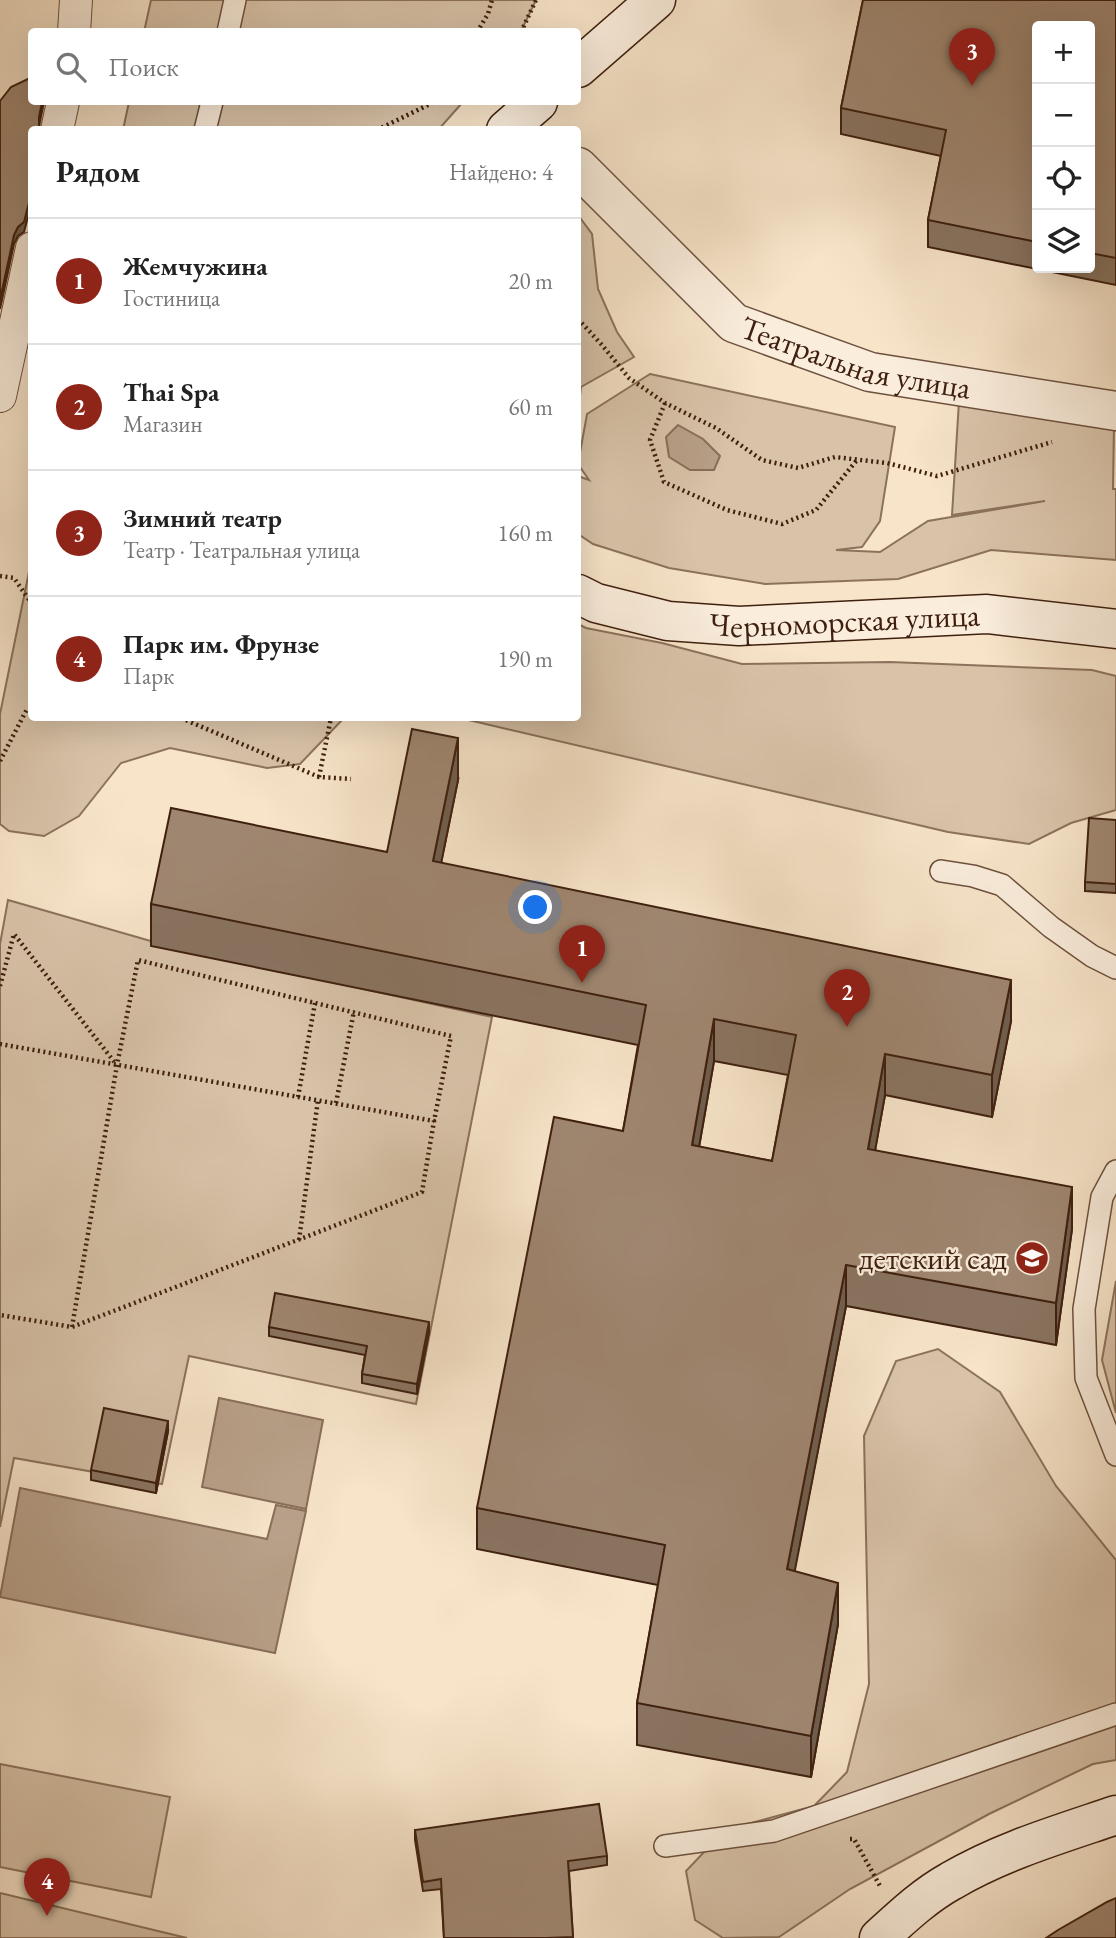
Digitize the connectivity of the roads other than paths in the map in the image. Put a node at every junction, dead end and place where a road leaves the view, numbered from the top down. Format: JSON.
{"nodes":[{"id":1,"x":76,"y":0,"type":"edge"},
{"id":2,"x":235,"y":0,"type":"edge"},
{"id":3,"x":656,"y":0,"type":"edge"},
{"id":4,"x":74,"y":28,"type":"edge"},
{"id":5,"x":229,"y":28,"type":"edge"},
{"id":6,"x":581,"y":65,"type":"edge"},
{"id":7,"x":62,"y":105,"type":"edge"},
{"id":8,"x":211,"y":105,"type":"edge"},
{"id":9,"x":58,"y":126,"type":"edge"},
{"id":10,"x":206,"y":126,"type":"edge"},
{"id":11,"x":581,"y":170,"type":"edge"},
{"id":12,"x":28,"y":266,"type":"edge"},
{"id":13,"x":0,"y":396,"type":"edge"},
{"id":14,"x":1116,"y":411,"type":"edge"},
{"id":15,"x":581,"y":596,"type":"edge"},
{"id":16,"x":1116,"y":629,"type":"edge"},
{"id":17,"x":941,"y":871,"type":"dead end"},
{"id":18,"x":1116,"y":968,"type":"edge"},
{"id":19,"x":1116,"y":1171,"type":"edge"},
{"id":20,"x":1116,"y":1455,"type":"edge"},
{"id":21,"x":1116,"y":1714,"type":"edge"},
{"id":22,"x":1116,"y":1815,"type":"edge"},
{"id":23,"x":665,"y":1846,"type":"dead end"},
{"id":24,"x":879,"y":1938,"type":"edge"}],
"edges":[{"from":1,"to":4,"type":"street"},
{"from":2,"to":5,"type":"lane"},
{"from":3,"to":6,"type":"main road"},
{"from":7,"to":9,"type":"street"},
{"from":8,"to":10,"type":"lane"},
{"from":11,"to":14,"type":"main road","name":"Театральная улица"},
{"from":12,"to":13,"type":"street"},
{"from":15,"to":16,"type":"main road","name":"Черноморская улица"},
{"from":17,"to":18,"type":"lane"},
{"from":19,"to":20,"type":"lane"},
{"from":21,"to":23,"type":"lane"},
{"from":22,"to":24,"type":"main road"}]}
